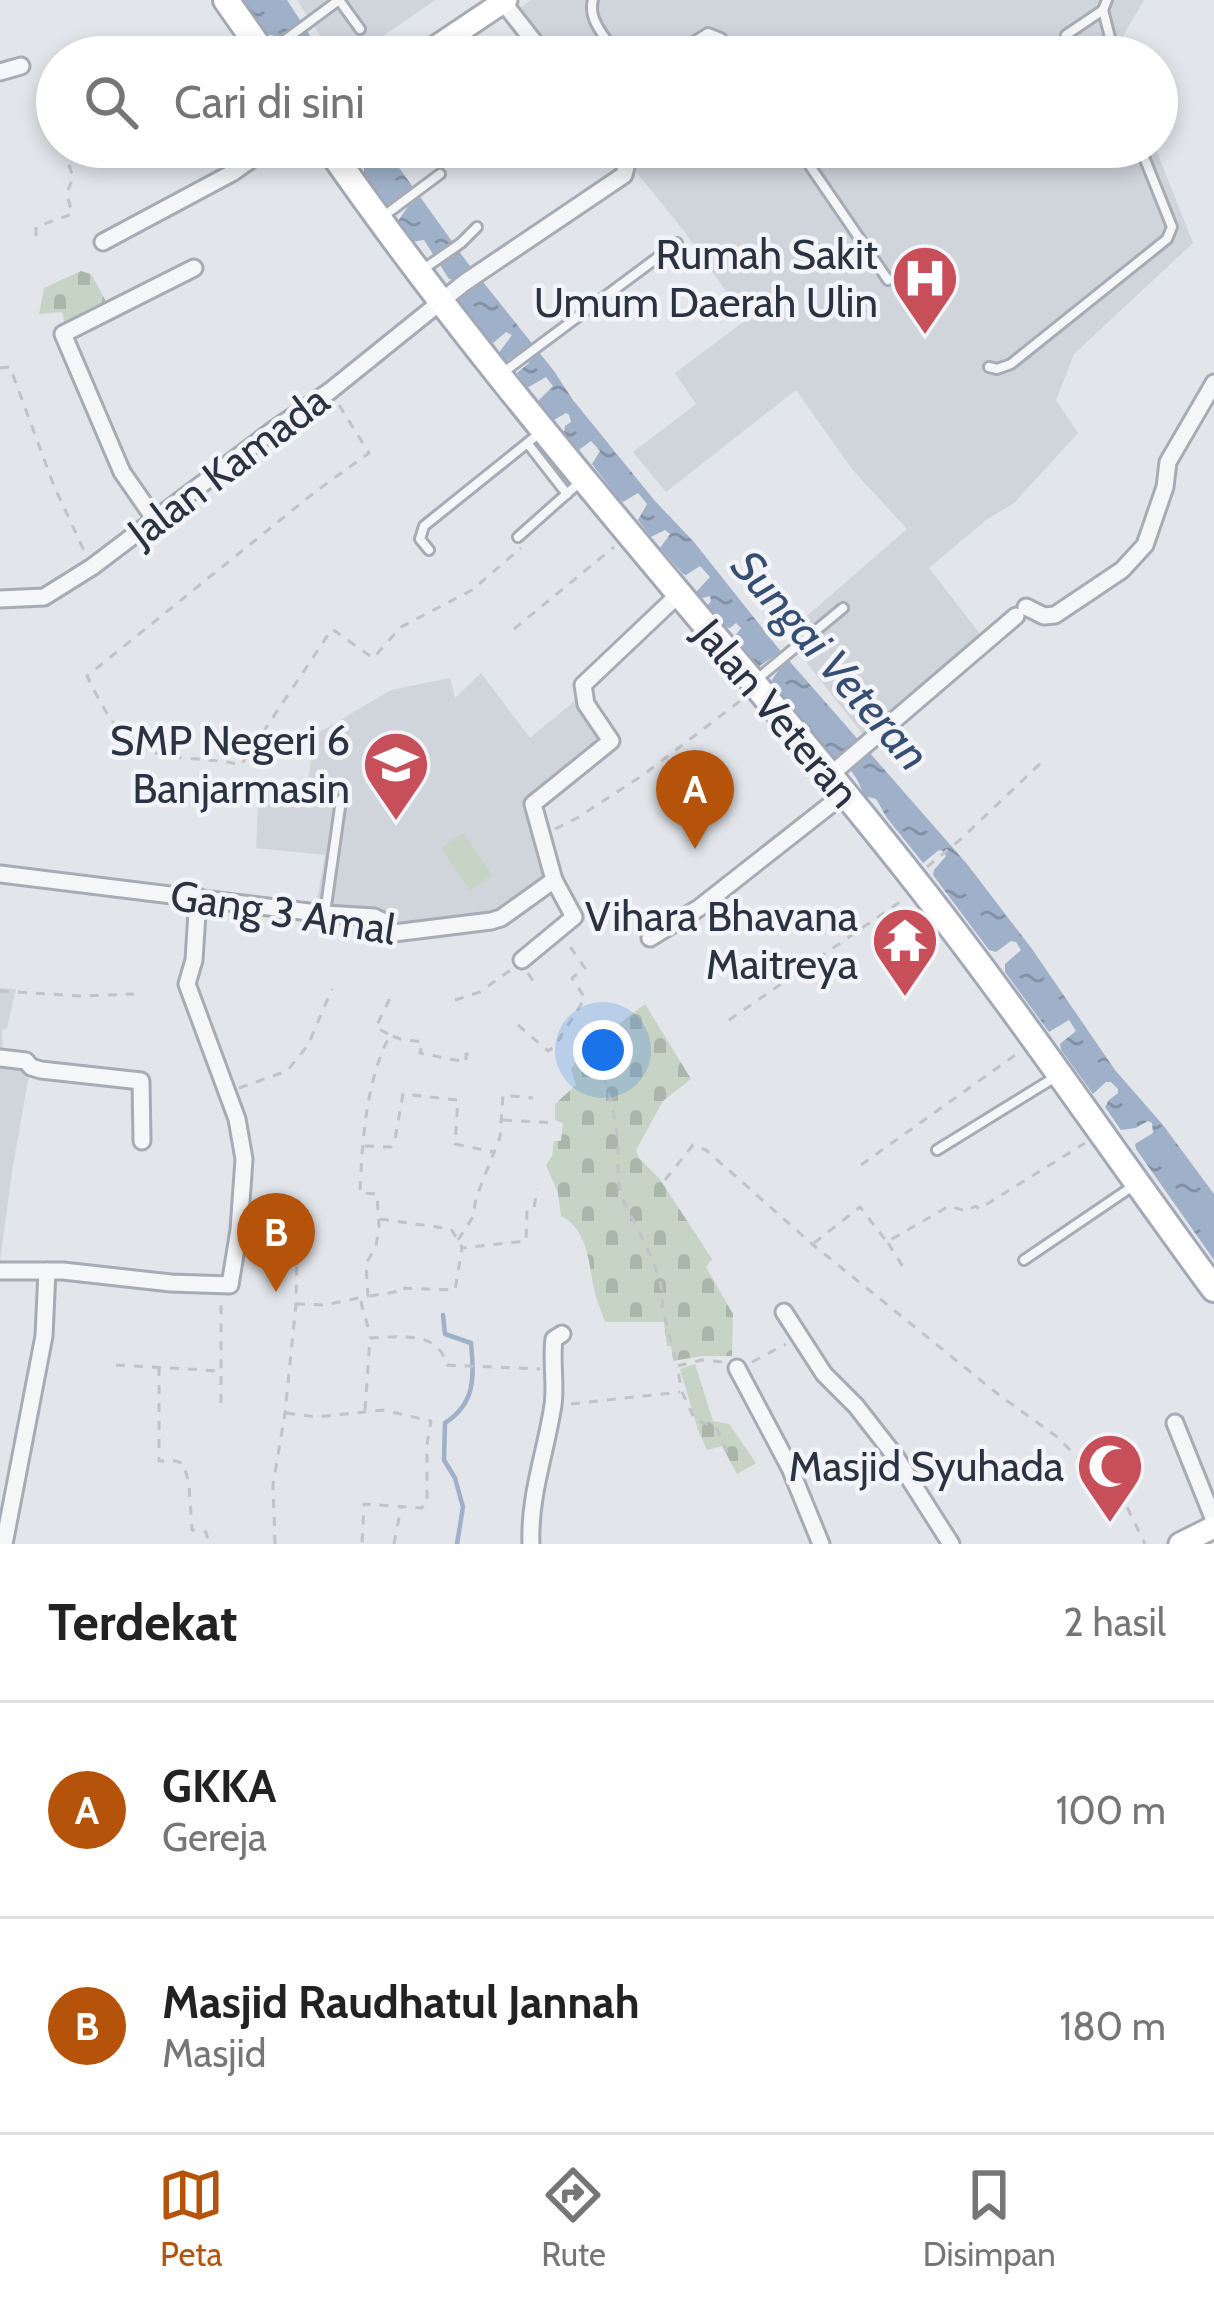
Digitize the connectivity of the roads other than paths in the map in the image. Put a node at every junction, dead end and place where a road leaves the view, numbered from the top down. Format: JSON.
{"nodes":[{"id":1,"x":226,"y":0,"type":"edge"},
{"id":2,"x":339,"y":0,"type":"edge"},
{"id":3,"x":593,"y":0,"type":"edge"},
{"id":4,"x":504,"y":1,"type":"edge"},
{"id":5,"x":1105,"y":5,"type":"edge"},
{"id":6,"x":360,"y":29,"type":"dead end"},
{"id":7,"x":254,"y":36,"type":"edge"},
{"id":8,"x":290,"y":36,"type":"edge"},
{"id":9,"x":452,"y":36,"type":"edge"},
{"id":10,"x":530,"y":36,"type":"edge"},
{"id":11,"x":605,"y":36,"type":"edge"},
{"id":12,"x":1067,"y":36,"type":"edge"},
{"id":13,"x":1111,"y":36,"type":"edge"},
{"id":14,"x":21,"y":66,"type":"dead end"},
{"id":15,"x":0,"y":72,"type":"edge"},
{"id":16,"x":239,"y":168,"type":"edge"},
{"id":17,"x":352,"y":168,"type":"edge"},
{"id":18,"x":626,"y":168,"type":"edge"},
{"id":19,"x":811,"y":168,"type":"edge"},
{"id":20,"x":1148,"y":168,"type":"edge"},
{"id":21,"x":440,"y":174,"type":"dead end"},
{"id":22,"x":387,"y":213,"type":"junction"},
{"id":23,"x":478,"y":226,"type":"dead end"},
{"id":24,"x":103,"y":242,"type":"dead end"},
{"id":25,"x":677,"y":243,"type":"dead end"},
{"id":26,"x":427,"y":266,"type":"junction"},
{"id":27,"x":194,"y":268,"type":"dead end"},
{"id":28,"x":888,"y":280,"type":"dead end"},
{"id":29,"x":441,"y":300,"type":"junction"},
{"id":30,"x":988,"y":367,"type":"dead end"},
{"id":31,"x":500,"y":375,"type":"junction"},
{"id":32,"x":1214,"y":383,"type":"edge"},
{"id":33,"x":536,"y":437,"type":"junction"},
{"id":34,"x":575,"y":486,"type":"junction"},
{"id":35,"x":156,"y":521,"type":"junction"},
{"id":36,"x":520,"y":542,"type":"road end"},
{"id":37,"x":429,"y":550,"type":"dead end"},
{"id":38,"x":679,"y":594,"type":"junction"},
{"id":39,"x":0,"y":598,"type":"edge"},
{"id":40,"x":843,"y":608,"type":"dead end"},
{"id":41,"x":758,"y":681,"type":"junction"},
{"id":42,"x":838,"y":779,"type":"junction"},
{"id":43,"x":341,"y":800,"type":"dead end"},
{"id":44,"x":0,"y":874,"type":"edge"},
{"id":45,"x":554,"y":880,"type":"junction"},
{"id":46,"x":198,"y":898,"type":"junction"},
{"id":47,"x":325,"y":914,"type":"junction"},
{"id":48,"x":650,"y":938,"type":"dead end"},
{"id":49,"x":522,"y":959,"type":"road end"},
{"id":50,"x":0,"y":1058,"type":"edge"},
{"id":51,"x":1058,"y":1075,"type":"junction"},
{"id":52,"x":142,"y":1141,"type":"dead end"},
{"id":53,"x":938,"y":1150,"type":"dead end"},
{"id":54,"x":1137,"y":1184,"type":"junction"},
{"id":55,"x":1024,"y":1260,"type":"dead end"},
{"id":56,"x":0,"y":1270,"type":"edge"},
{"id":57,"x":47,"y":1271,"type":"junction"},
{"id":58,"x":1214,"y":1289,"type":"edge"},
{"id":59,"x":784,"y":1312,"type":"dead end"},
{"id":60,"x":562,"y":1334,"type":"dead end"},
{"id":61,"x":737,"y":1368,"type":"road end"},
{"id":62,"x":1175,"y":1423,"type":"dead end"},
{"id":63,"x":1214,"y":1524,"type":"edge"},
{"id":64,"x":4,"y":1544,"type":"edge"},
{"id":65,"x":531,"y":1544,"type":"edge"},
{"id":66,"x":820,"y":1544,"type":"edge"},
{"id":67,"x":951,"y":1544,"type":"edge"},
{"id":68,"x":1180,"y":1544,"type":"edge"}],
"edges":[{"from":1,"to":7,"type":"main road"},
{"from":2,"to":6,"type":"lane"},
{"from":2,"to":8,"type":"lane"},
{"from":3,"to":11,"type":"lane"},
{"from":4,"to":9,"type":"main road"},
{"from":4,"to":10,"type":"street"},
{"from":5,"to":12,"type":"lane"},
{"from":5,"to":13,"type":"lane"},
{"from":14,"to":15,"type":"street"},
{"from":16,"to":24,"type":"street"},
{"from":17,"to":22,"type":"main road","name":"Jalan Veteran"},
{"from":18,"to":29,"type":"street","name":"Jalan Kamada"},
{"from":19,"to":28,"type":"lane"},
{"from":20,"to":30,"type":"lane"},
{"from":21,"to":22,"type":"lane"},
{"from":22,"to":26,"type":"main road","name":"Jalan Veteran"},
{"from":23,"to":26,"type":"lane"},
{"from":25,"to":31,"type":"lane"},
{"from":26,"to":29,"type":"main road","name":"Jalan Veteran"},
{"from":27,"to":35,"type":"street"},
{"from":29,"to":31,"type":"main road","name":"Jalan Veteran"},
{"from":29,"to":35,"type":"street","name":"Jalan Kamada"},
{"from":31,"to":33,"type":"main road","name":"Jalan Veteran"},
{"from":32,"to":42,"type":"street"},
{"from":33,"to":34,"type":"main road","name":"Jalan Veteran"},
{"from":33,"to":37,"type":"lane"},
{"from":34,"to":36,"type":"lane"},
{"from":34,"to":38,"type":"main road","name":"Jalan Veteran"},
{"from":35,"to":39,"type":"street","name":"Jalan Kamada"},
{"from":38,"to":41,"type":"main road","name":"Jalan Veteran"},
{"from":38,"to":45,"type":"street"},
{"from":40,"to":41,"type":"lane"},
{"from":41,"to":42,"type":"main road","name":"Jalan Veteran"},
{"from":42,"to":48,"type":"street"},
{"from":42,"to":51,"type":"main road","name":"Jalan Veteran"},
{"from":43,"to":47,"type":"lane"},
{"from":44,"to":46,"type":"street","name":"Gang 3 Amal"},
{"from":45,"to":47,"type":"street","name":"Gang 3 Amal"},
{"from":45,"to":49,"type":"street"},
{"from":46,"to":47,"type":"street","name":"Gang 3 Amal"},
{"from":46,"to":57,"type":"street"},
{"from":50,"to":52,"type":"street"},
{"from":51,"to":53,"type":"lane"},
{"from":51,"to":54,"type":"main road","name":"Jalan Veteran"},
{"from":54,"to":55,"type":"lane"},
{"from":54,"to":58,"type":"main road","name":"Jalan Veteran"},
{"from":56,"to":57,"type":"street"},
{"from":57,"to":64,"type":"street"},
{"from":59,"to":67,"type":"street"},
{"from":60,"to":65,"type":"street"},
{"from":61,"to":66,"type":"street"},
{"from":62,"to":63,"type":"street"},
{"from":63,"to":68,"type":"main road"}]}
